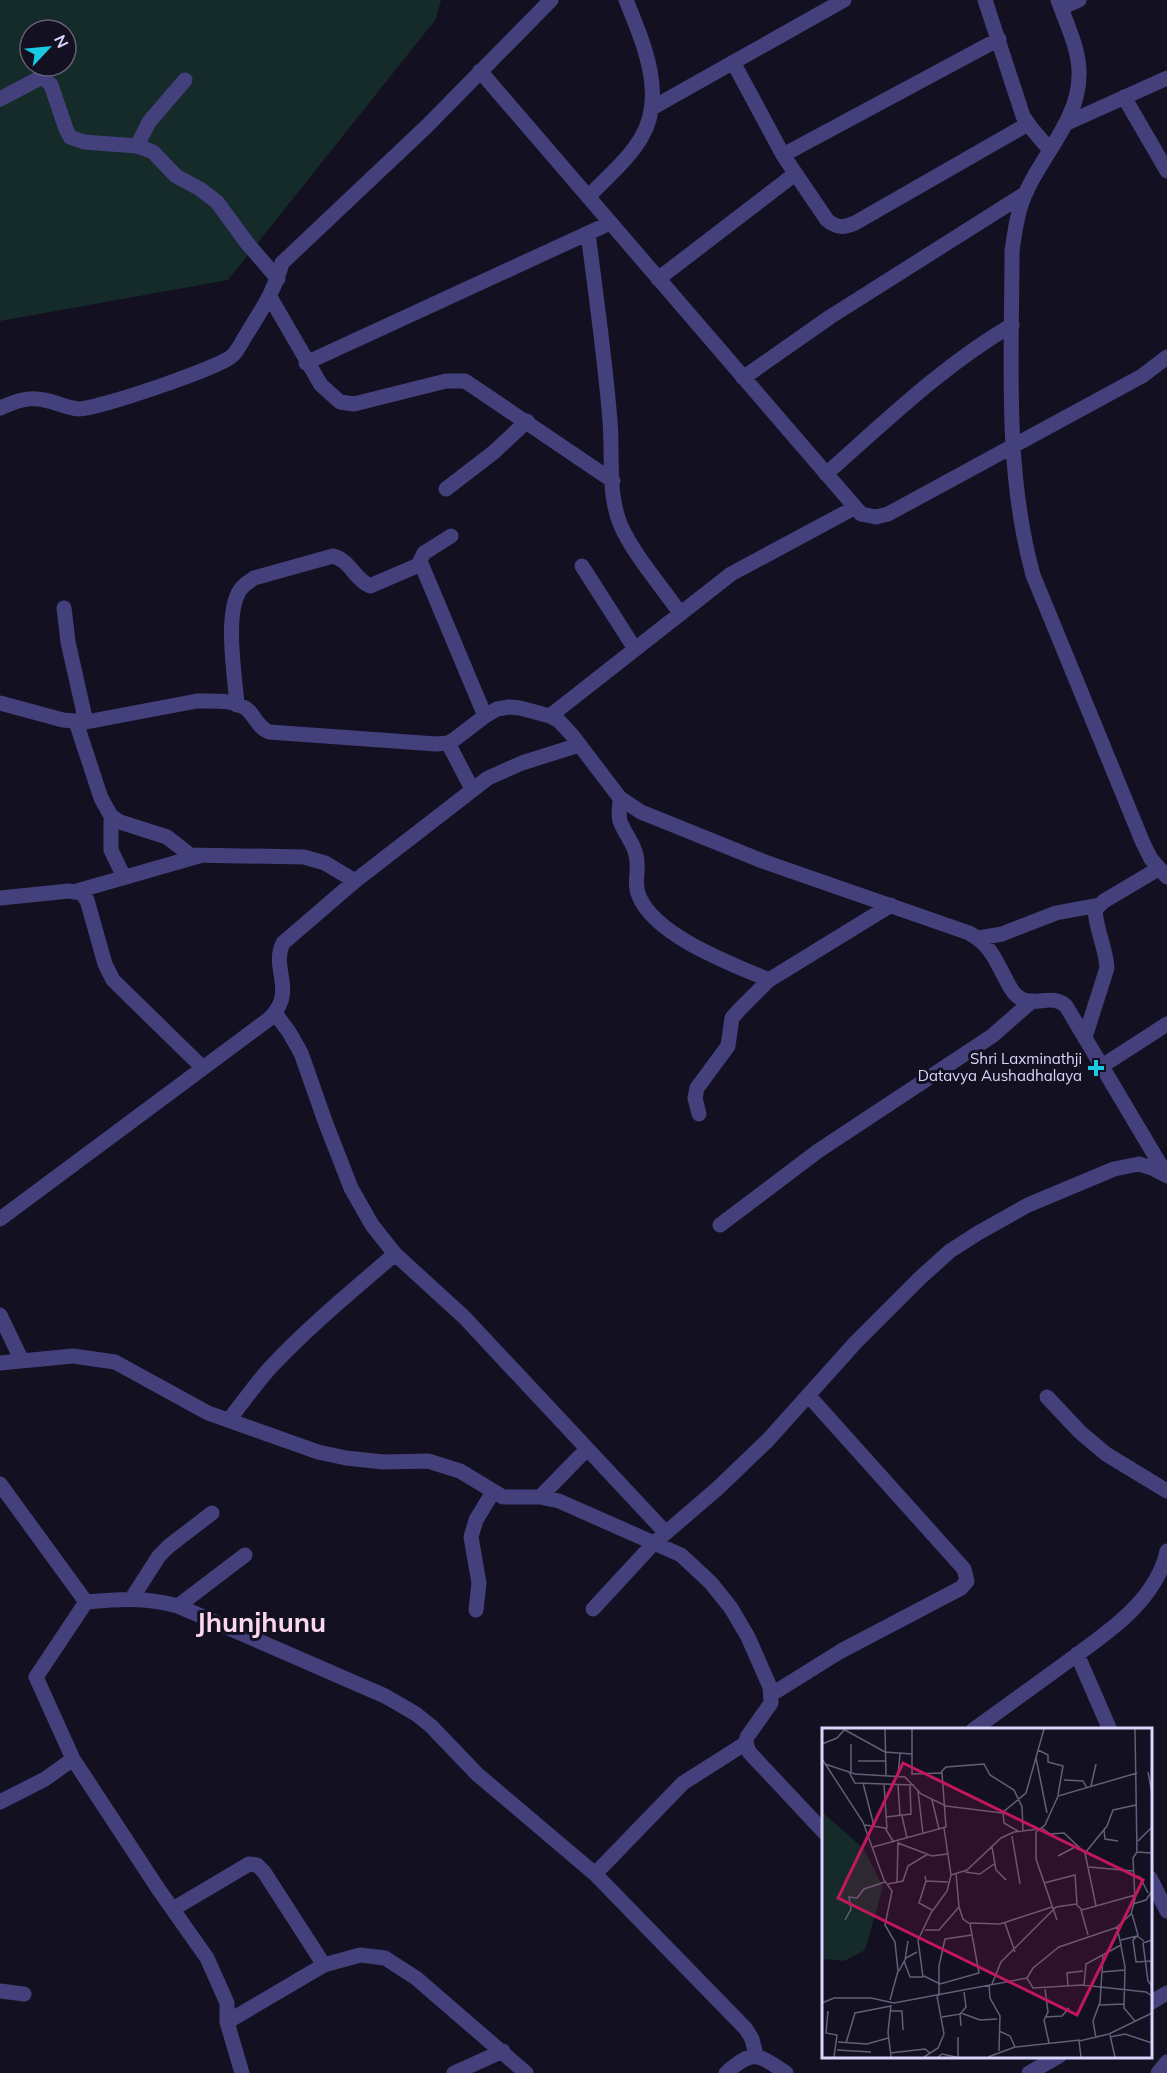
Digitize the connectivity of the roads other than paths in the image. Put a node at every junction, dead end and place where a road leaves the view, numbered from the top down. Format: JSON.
{"nodes":[{"id":1,"x":551,"y":0,"type":"edge"},
{"id":2,"x":844,"y":0,"type":"edge"},
{"id":3,"x":985,"y":0,"type":"edge"},
{"id":4,"x":1079,"y":0,"type":"edge"},
{"id":5,"x":631,"y":3,"type":"edge"},
{"id":6,"x":1059,"y":4,"type":"edge"},
{"id":7,"x":999,"y":39,"type":"junction"},
{"id":8,"x":733,"y":63,"type":"junction"},
{"id":9,"x":480,"y":72,"type":"junction"},
{"id":10,"x":1167,"y":78,"type":"edge"},
{"id":11,"x":185,"y":80,"type":"dead end"},
{"id":12,"x":1124,"y":97,"type":"junction"},
{"id":13,"x":0,"y":99,"type":"edge"},
{"id":14,"x":652,"y":108,"type":"junction"},
{"id":15,"x":1028,"y":124,"type":"junction"},
{"id":16,"x":1065,"y":124,"type":"junction"},
{"id":17,"x":137,"y":146,"type":"junction"},
{"id":18,"x":1050,"y":150,"type":"junction"},
{"id":19,"x":783,"y":156,"type":"junction"},
{"id":20,"x":1167,"y":171,"type":"edge"},
{"id":21,"x":795,"y":174,"type":"junction"},
{"id":22,"x":1026,"y":193,"type":"junction"},
{"id":23,"x":588,"y":197,"type":"junction"},
{"id":24,"x":610,"y":223,"type":"junction"},
{"id":25,"x":588,"y":233,"type":"junction"},
{"id":26,"x":278,"y":279,"type":"junction"},
{"id":27,"x":658,"y":279,"type":"junction"},
{"id":28,"x":270,"y":297,"type":"junction"},
{"id":29,"x":1012,"y":325,"type":"junction"},
{"id":30,"x":1167,"y":357,"type":"edge"},
{"id":31,"x":306,"y":363,"type":"junction"},
{"id":32,"x":743,"y":378,"type":"junction"},
{"id":33,"x":0,"y":408,"type":"edge"},
{"id":34,"x":526,"y":422,"type":"junction"},
{"id":35,"x":1012,"y":445,"type":"junction"},
{"id":36,"x":826,"y":474,"type":"junction"},
{"id":37,"x":613,"y":480,"type":"junction"},
{"id":38,"x":446,"y":489,"type":"dead end"},
{"id":39,"x":854,"y":508,"type":"junction"},
{"id":40,"x":451,"y":536,"type":"dead end"},
{"id":41,"x":421,"y":564,"type":"junction"},
{"id":42,"x":582,"y":566,"type":"dead end"},
{"id":43,"x":64,"y":608,"type":"dead end"},
{"id":44,"x":680,"y":613,"type":"junction"},
{"id":45,"x":635,"y":649,"type":"junction"},
{"id":46,"x":0,"y":704,"type":"edge"},
{"id":47,"x":237,"y":705,"type":"junction"},
{"id":48,"x":484,"y":716,"type":"junction"},
{"id":49,"x":550,"y":716,"type":"junction"},
{"id":50,"x":81,"y":722,"type":"junction"},
{"id":51,"x":448,"y":743,"type":"junction"},
{"id":52,"x":579,"y":745,"type":"junction"},
{"id":53,"x":472,"y":789,"type":"junction"},
{"id":54,"x":620,"y":798,"type":"junction"},
{"id":55,"x":111,"y":816,"type":"junction"},
{"id":56,"x":202,"y":855,"type":"junction"},
{"id":57,"x":1163,"y":873,"type":"edge"},
{"id":58,"x":124,"y":877,"type":"junction"},
{"id":59,"x":355,"y":881,"type":"junction"},
{"id":60,"x":77,"y":891,"type":"junction"},
{"id":61,"x":0,"y":898,"type":"edge"},
{"id":62,"x":891,"y":905,"type":"junction"},
{"id":63,"x":1099,"y":905,"type":"junction"},
{"id":64,"x":979,"y":938,"type":"junction"},
{"id":65,"x":770,"y":981,"type":"junction"},
{"id":66,"x":1032,"y":1001,"type":"junction"},
{"id":67,"x":275,"y":1013,"type":"junction"},
{"id":68,"x":1167,"y":1024,"type":"edge"},
{"id":69,"x":1085,"y":1037,"type":"junction"},
{"id":70,"x":1102,"y":1066,"type":"junction"},
{"id":71,"x":203,"y":1068,"type":"junction"},
{"id":72,"x":699,"y":1114,"type":"dead end"},
{"id":73,"x":1167,"y":1176,"type":"edge"},
{"id":74,"x":0,"y":1219,"type":"edge"},
{"id":75,"x":720,"y":1225,"type":"dead end"},
{"id":76,"x":395,"y":1254,"type":"junction"},
{"id":77,"x":0,"y":1315,"type":"edge"},
{"id":78,"x":22,"y":1361,"type":"junction"},
{"id":79,"x":0,"y":1363,"type":"edge"},
{"id":80,"x":808,"y":1395,"type":"junction"},
{"id":81,"x":1047,"y":1397,"type":"dead end"},
{"id":82,"x":229,"y":1420,"type":"junction"},
{"id":83,"x":587,"y":1449,"type":"junction"},
{"id":84,"x":0,"y":1484,"type":"edge"},
{"id":85,"x":1167,"y":1491,"type":"edge"},
{"id":86,"x":493,"y":1492,"type":"junction"},
{"id":87,"x":540,"y":1497,"type":"junction"},
{"id":88,"x":212,"y":1513,"type":"dead end"},
{"id":89,"x":666,"y":1533,"type":"junction"},
{"id":90,"x":654,"y":1543,"type":"junction"},
{"id":91,"x":1167,"y":1551,"type":"edge"},
{"id":92,"x":245,"y":1555,"type":"dead end"},
{"id":93,"x":1162,"y":1576,"type":"edge"},
{"id":94,"x":132,"y":1598,"type":"junction"},
{"id":95,"x":86,"y":1602,"type":"junction"},
{"id":96,"x":178,"y":1606,"type":"junction"},
{"id":97,"x":593,"y":1609,"type":"dead end"},
{"id":98,"x":476,"y":1610,"type":"dead end"},
{"id":99,"x":1077,"y":1654,"type":"junction"},
{"id":100,"x":772,"y":1694,"type":"junction"},
{"id":101,"x":976,"y":1728,"type":"edge"},
{"id":102,"x":1109,"y":1728,"type":"edge"},
{"id":103,"x":746,"y":1743,"type":"junction"},
{"id":104,"x":73,"y":1759,"type":"junction"},
{"id":105,"x":0,"y":1802,"type":"edge"},
{"id":106,"x":822,"y":1830,"type":"edge"},
{"id":107,"x":595,"y":1874,"type":"junction"},
{"id":108,"x":1152,"y":1882,"type":"edge"},
{"id":109,"x":172,"y":1909,"type":"junction"},
{"id":110,"x":1167,"y":1911,"type":"edge"},
{"id":111,"x":324,"y":1965,"type":"junction"},
{"id":112,"x":0,"y":1991,"type":"edge"},
{"id":113,"x":24,"y":1994,"type":"dead end"},
{"id":114,"x":226,"y":2022,"type":"junction"},
{"id":115,"x":502,"y":2051,"type":"junction"},
{"id":116,"x":756,"y":2055,"type":"junction"},
{"id":117,"x":1056,"y":2058,"type":"edge"},
{"id":118,"x":1167,"y":2062,"type":"edge"},
{"id":119,"x":1034,"y":2071,"type":"edge"},
{"id":120,"x":242,"y":2073,"type":"edge"},
{"id":121,"x":454,"y":2073,"type":"edge"},
{"id":122,"x":526,"y":2073,"type":"edge"},
{"id":123,"x":726,"y":2073,"type":"edge"},
{"id":124,"x":786,"y":2073,"type":"edge"},
{"id":125,"x":1158,"y":2073,"type":"edge"}],
"edges":[{"from":1,"to":9,"type":"street"},
{"from":2,"to":8,"type":"street"},
{"from":3,"to":7,"type":"street"},
{"from":4,"to":6,"type":"street"},
{"from":5,"to":14,"type":"street"},
{"from":6,"to":16,"type":"street"},
{"from":7,"to":15,"type":"street"},
{"from":7,"to":19,"type":"street"},
{"from":8,"to":14,"type":"street"},
{"from":8,"to":19,"type":"street"},
{"from":9,"to":23,"type":"street"},
{"from":9,"to":26,"type":"street"},
{"from":10,"to":12,"type":"street"},
{"from":11,"to":17,"type":"street"},
{"from":12,"to":16,"type":"street"},
{"from":12,"to":20,"type":"street"},
{"from":13,"to":17,"type":"street"},
{"from":14,"to":23,"type":"street"},
{"from":15,"to":18,"type":"street"},
{"from":15,"to":21,"type":"street"},
{"from":16,"to":18,"type":"street"},
{"from":17,"to":26,"type":"street"},
{"from":18,"to":22,"type":"street"},
{"from":19,"to":21,"type":"street"},
{"from":21,"to":27,"type":"street"},
{"from":22,"to":29,"type":"street"},
{"from":22,"to":32,"type":"street"},
{"from":23,"to":24,"type":"street"},
{"from":24,"to":25,"type":"street"},
{"from":24,"to":27,"type":"street"},
{"from":25,"to":31,"type":"street"},
{"from":25,"to":37,"type":"street"},
{"from":26,"to":28,"type":"street"},
{"from":27,"to":32,"type":"street"},
{"from":28,"to":31,"type":"street"},
{"from":28,"to":33,"type":"street"},
{"from":29,"to":35,"type":"street"},
{"from":29,"to":36,"type":"street"},
{"from":30,"to":35,"type":"street"},
{"from":31,"to":34,"type":"street"},
{"from":32,"to":36,"type":"street"},
{"from":34,"to":37,"type":"street"},
{"from":34,"to":38,"type":"street"},
{"from":35,"to":39,"type":"street"},
{"from":35,"to":57,"type":"street"},
{"from":36,"to":39,"type":"street"},
{"from":37,"to":44,"type":"street"},
{"from":39,"to":44,"type":"street"},
{"from":40,"to":41,"type":"street"},
{"from":41,"to":47,"type":"street"},
{"from":41,"to":48,"type":"street"},
{"from":42,"to":45,"type":"street"},
{"from":43,"to":50,"type":"street"},
{"from":44,"to":45,"type":"street"},
{"from":45,"to":49,"type":"street"},
{"from":46,"to":50,"type":"street"},
{"from":47,"to":50,"type":"street"},
{"from":47,"to":51,"type":"street"},
{"from":48,"to":49,"type":"street"},
{"from":48,"to":51,"type":"street"},
{"from":49,"to":52,"type":"street"},
{"from":50,"to":55,"type":"street"},
{"from":51,"to":53,"type":"street"},
{"from":52,"to":53,"type":"street"},
{"from":52,"to":54,"type":"street"},
{"from":53,"to":59,"type":"street"},
{"from":54,"to":62,"type":"street"},
{"from":54,"to":65,"type":"street"},
{"from":55,"to":56,"type":"street"},
{"from":55,"to":58,"type":"street"},
{"from":56,"to":58,"type":"street"},
{"from":56,"to":59,"type":"street"},
{"from":57,"to":63,"type":"street"},
{"from":58,"to":60,"type":"street"},
{"from":59,"to":67,"type":"street"},
{"from":60,"to":61,"type":"street"},
{"from":60,"to":71,"type":"street"},
{"from":62,"to":64,"type":"street"},
{"from":62,"to":65,"type":"street"},
{"from":63,"to":64,"type":"street"},
{"from":63,"to":69,"type":"street"},
{"from":64,"to":66,"type":"street"},
{"from":65,"to":72,"type":"street"},
{"from":66,"to":69,"type":"street"},
{"from":66,"to":75,"type":"street"},
{"from":67,"to":71,"type":"street"},
{"from":67,"to":76,"type":"street"},
{"from":68,"to":70,"type":"street"},
{"from":69,"to":70,"type":"street"},
{"from":70,"to":73,"type":"street"},
{"from":71,"to":74,"type":"street"},
{"from":73,"to":80,"type":"street"},
{"from":76,"to":82,"type":"street"},
{"from":76,"to":83,"type":"street"},
{"from":77,"to":78,"type":"street"},
{"from":78,"to":79,"type":"street"},
{"from":78,"to":82,"type":"street"},
{"from":80,"to":89,"type":"street"},
{"from":80,"to":100,"type":"street"},
{"from":81,"to":85,"type":"street"},
{"from":82,"to":86,"type":"street"},
{"from":83,"to":87,"type":"street"},
{"from":83,"to":89,"type":"street"},
{"from":84,"to":95,"type":"street"},
{"from":86,"to":87,"type":"street"},
{"from":86,"to":98,"type":"street"},
{"from":87,"to":90,"type":"street"},
{"from":88,"to":94,"type":"street"},
{"from":89,"to":90,"type":"street"},
{"from":90,"to":97,"type":"street"},
{"from":90,"to":100,"type":"street"},
{"from":91,"to":93,"type":"street"},
{"from":92,"to":96,"type":"street"},
{"from":93,"to":99,"type":"street"},
{"from":94,"to":95,"type":"street"},
{"from":94,"to":96,"type":"street"},
{"from":95,"to":104,"type":"street"},
{"from":96,"to":107,"type":"street"},
{"from":99,"to":101,"type":"street"},
{"from":99,"to":102,"type":"street"},
{"from":100,"to":103,"type":"street"},
{"from":103,"to":106,"type":"street"},
{"from":103,"to":107,"type":"street"},
{"from":104,"to":105,"type":"street"},
{"from":104,"to":109,"type":"street"},
{"from":107,"to":116,"type":"street"},
{"from":108,"to":110,"type":"street"},
{"from":109,"to":111,"type":"street"},
{"from":109,"to":114,"type":"street"},
{"from":111,"to":114,"type":"street"},
{"from":111,"to":115,"type":"street"},
{"from":112,"to":113,"type":"street"},
{"from":114,"to":120,"type":"street"},
{"from":115,"to":121,"type":"street"},
{"from":115,"to":122,"type":"street"},
{"from":116,"to":123,"type":"street"},
{"from":116,"to":124,"type":"street"},
{"from":117,"to":119,"type":"street"},
{"from":118,"to":125,"type":"street"}]}
